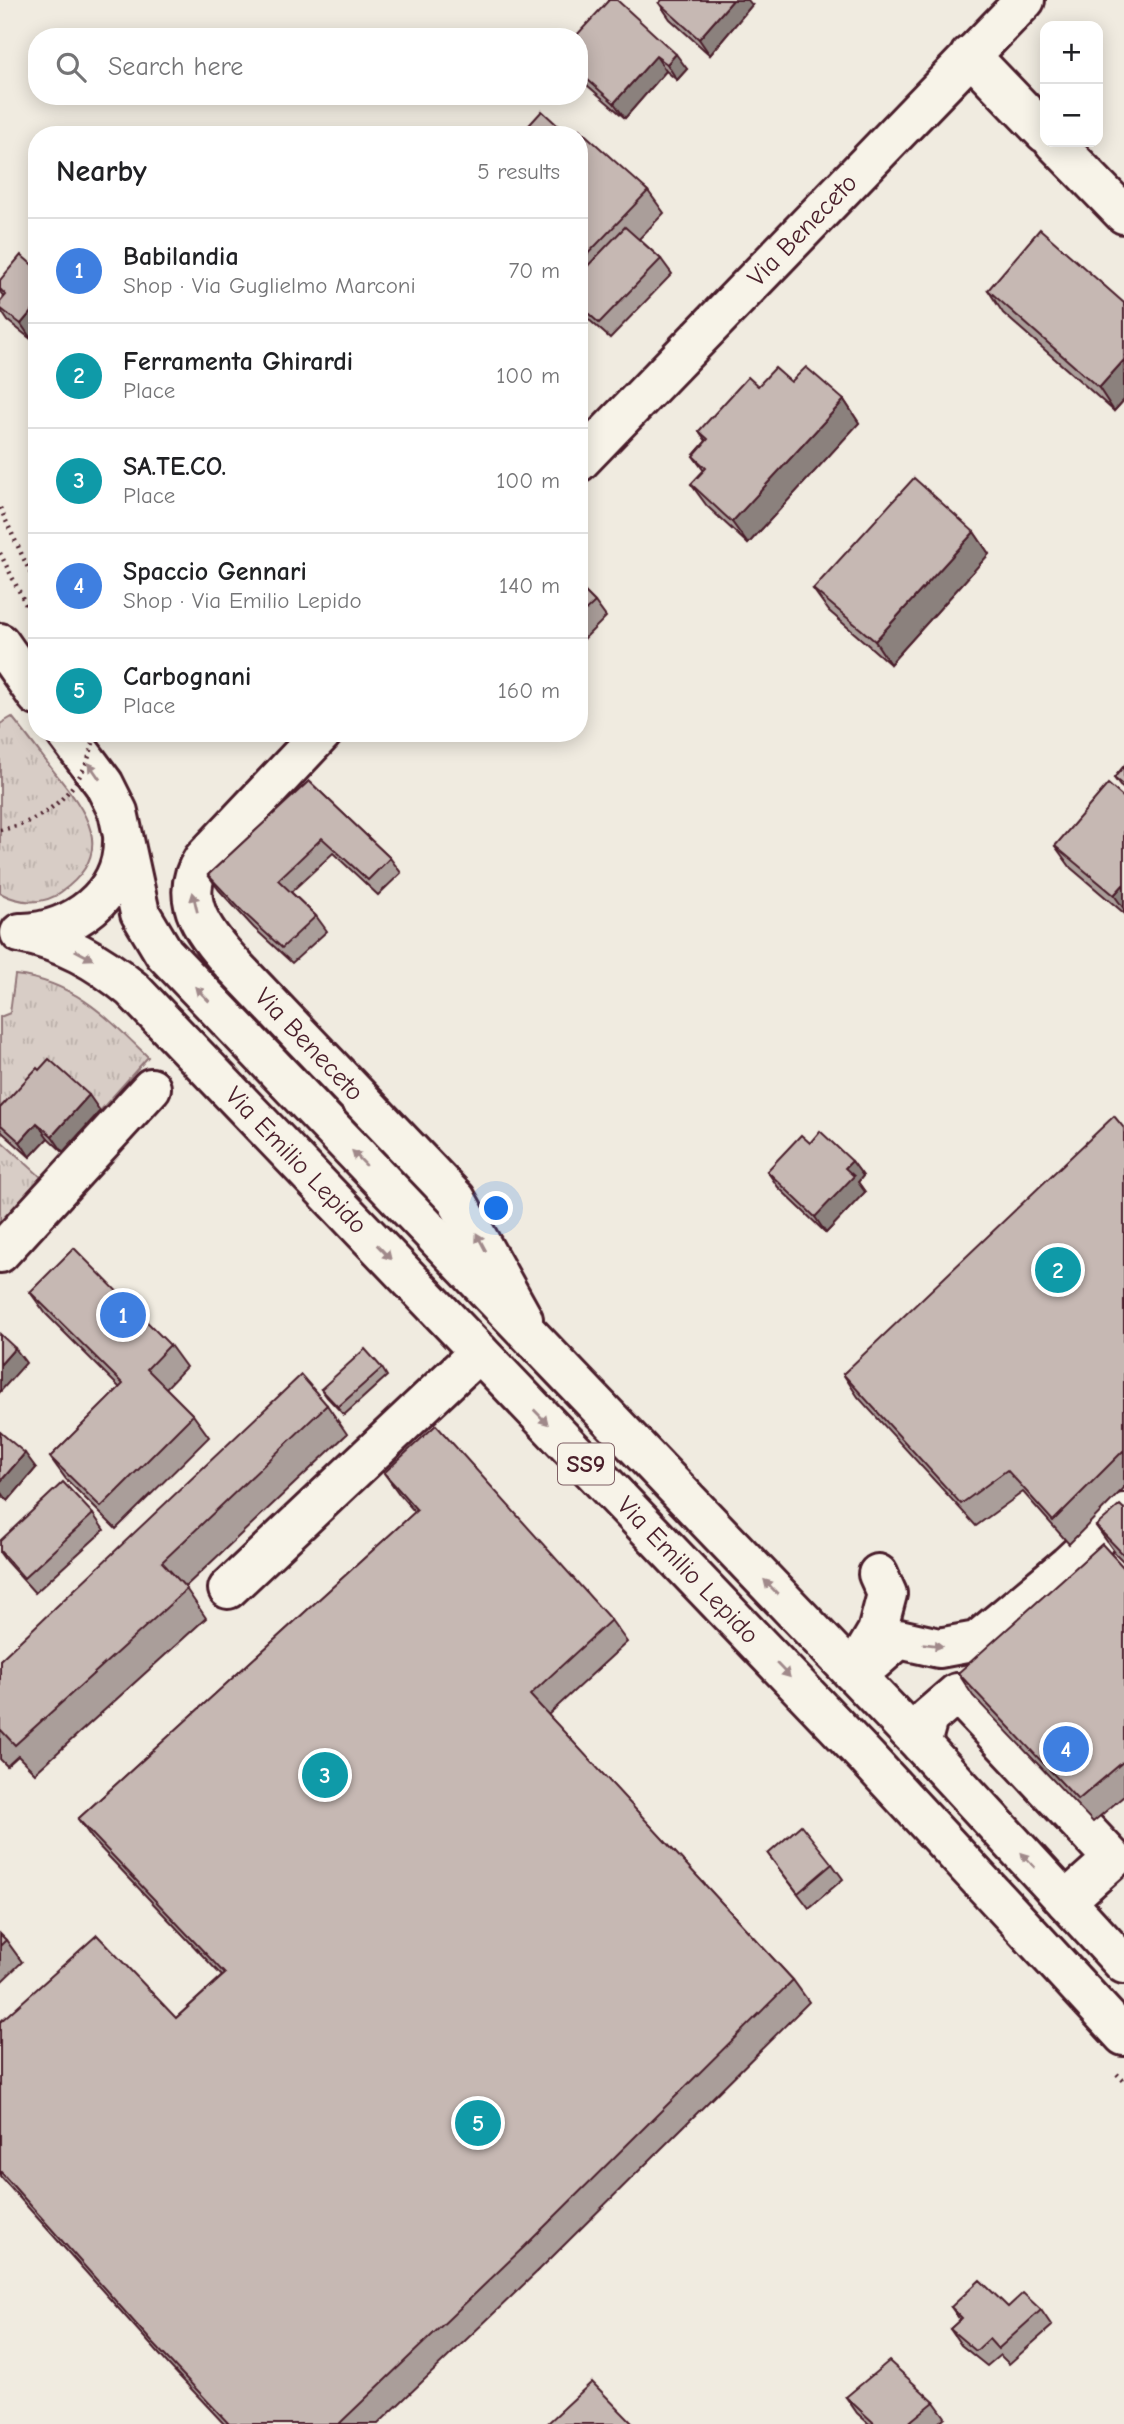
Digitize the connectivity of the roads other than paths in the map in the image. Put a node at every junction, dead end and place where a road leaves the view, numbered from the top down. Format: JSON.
{"nodes":[{"id":1,"x":1025,"y":0,"type":"edge"},
{"id":2,"x":970,"y":55,"type":"junction"},
{"id":3,"x":1040,"y":128,"type":"edge"},
{"id":4,"x":1059,"y":147,"type":"edge"},
{"id":5,"x":1124,"y":214,"type":"edge"},
{"id":6,"x":588,"y":453,"type":"edge"},
{"id":7,"x":0,"y":643,"type":"edge"},
{"id":8,"x":28,"y":683,"type":"edge"},
{"id":9,"x":313,"y":742,"type":"edge"},
{"id":10,"x":83,"y":743,"type":"edge"},
{"id":11,"x":120,"y":824,"type":"junction"},
{"id":12,"x":7,"y":931,"type":"edge"},
{"id":13,"x":151,"y":1088,"type":"dead end"},
{"id":14,"x":0,"y":1253,"type":"edge"},
{"id":15,"x":479,"y":1352,"type":"junction"},
{"id":16,"x":556,"y":1362,"type":"junction"},
{"id":17,"x":1124,"y":1513,"type":"edge"},
{"id":18,"x":878,"y":1574,"type":"dead end"},
{"id":19,"x":228,"y":1589,"type":"dead end"},
{"id":20,"x":1028,"y":1628,"type":"edge"},
{"id":21,"x":852,"y":1672,"type":"junction"},
{"id":22,"x":957,"y":1693,"type":"junction"},
{"id":23,"x":921,"y":1744,"type":"junction"},
{"id":24,"x":1118,"y":1854,"type":"edge"},
{"id":25,"x":1066,"y":1901,"type":"junction"},
{"id":26,"x":1124,"y":1964,"type":"edge"},
{"id":27,"x":1124,"y":2036,"type":"edge"}],
"edges":[{"from":1,"to":2,"type":"main road","name":"Via Beneceto"},
{"from":2,"to":3,"type":"main road"},
{"from":2,"to":6,"type":"main road","name":"Via Beneceto"},
{"from":4,"to":5,"type":"main road"},
{"from":7,"to":8,"type":"main road"},
{"from":16,"to":9,"type":"main road","name":"Via Beneceto","one_way":true},
{"from":11,"to":10,"type":"main road","name":"Via Emilio Lepido","one_way":true},
{"from":11,"to":12,"type":"main road","name":"Via Emilio Lepido"},
{"from":16,"to":11,"type":"main road","name":"Via Emilio Lepido","number":"SS9","one_way":true},
{"from":12,"to":15,"type":"main road","name":"Via Emilio Lepido","number":"SS9","one_way":true},
{"from":13,"to":14,"type":"main road"},
{"from":15,"to":19,"type":"main road"},
{"from":15,"to":27,"type":"main road","name":"Via Emilio Lepido","number":"SS9","one_way":true},
{"from":21,"to":16,"type":"main road","name":"Via Emilio Lepido","number":"SS9","one_way":true},
{"from":21,"to":17,"type":"main road","one_way":true},
{"from":18,"to":21,"type":"main road"},
{"from":20,"to":22,"type":"main road"},
{"from":21,"to":23,"type":"main road","name":"Via Emilio Lepido","number":"SS9"},
{"from":22,"to":23,"type":"main road"},
{"from":22,"to":24,"type":"main road"},
{"from":25,"to":23,"type":"main road","name":"Via Emilio Lepido","number":"SS9","one_way":true},
{"from":24,"to":25,"type":"main road"},
{"from":25,"to":26,"type":"main road","name":"Via Emilio Lepido","number":"SS9"}]}
